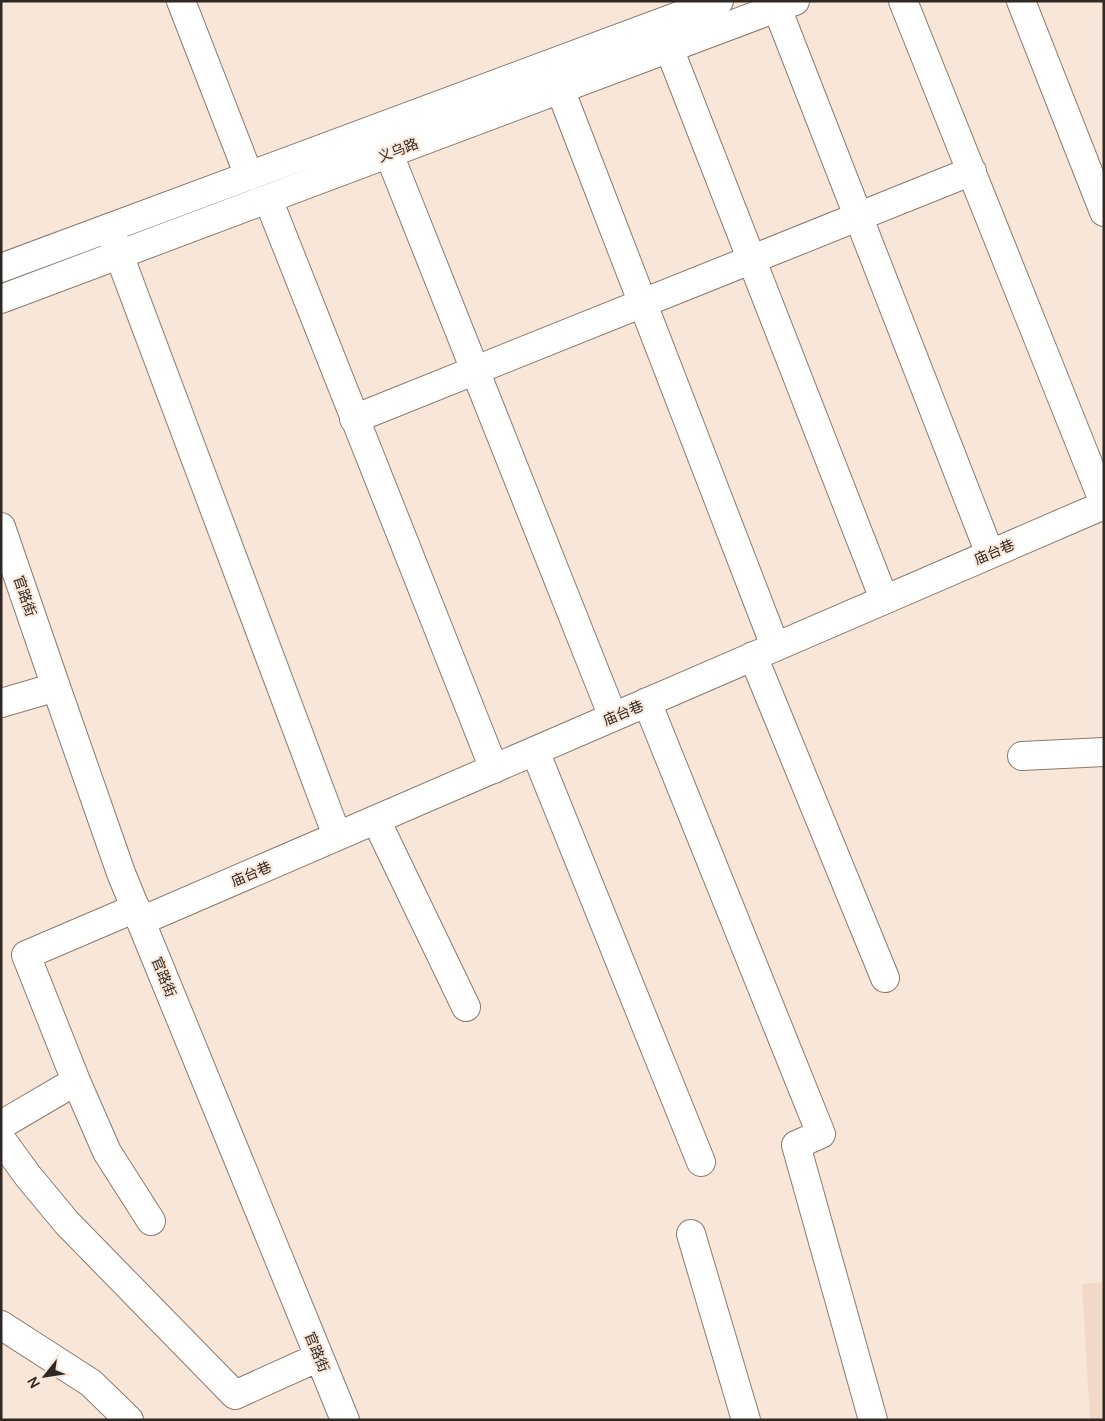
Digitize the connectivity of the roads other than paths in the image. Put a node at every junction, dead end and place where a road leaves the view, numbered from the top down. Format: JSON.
{"nodes":[{"id":1,"x":181,"y":1,"type":"edge"},
{"id":2,"x":719,"y":1,"type":"edge"},
{"id":3,"x":903,"y":1,"type":"edge"},
{"id":4,"x":1021,"y":1,"type":"edge"},
{"id":5,"x":786,"y":5,"type":"edge"},
{"id":6,"x":669,"y":48,"type":"junction"},
{"id":7,"x":560,"y":89,"type":"junction"},
{"id":8,"x":389,"y":154,"type":"junction"},
{"id":9,"x":972,"y":171,"type":"junction"},
{"id":10,"x":249,"y":176,"type":"junction"},
{"id":11,"x":268,"y":199,"type":"junction"},
{"id":12,"x":1104,"y":212,"type":"edge"},
{"id":13,"x":858,"y":216,"type":"junction"},
{"id":14,"x":109,"y":228,"type":"junction"},
{"id":15,"x":118,"y":254,"type":"junction"},
{"id":16,"x":752,"y":259,"type":"junction"},
{"id":17,"x":1,"y":268,"type":"edge"},
{"id":18,"x":1,"y":299,"type":"edge"},
{"id":19,"x":642,"y":303,"type":"junction"},
{"id":20,"x":475,"y":370,"type":"junction"},
{"id":21,"x":354,"y":419,"type":"junction"},
{"id":22,"x":1104,"y":504,"type":"edge"},
{"id":23,"x":2,"y":534,"type":"edge"},
{"id":24,"x":990,"y":554,"type":"junction"},
{"id":25,"x":884,"y":599,"type":"junction"},
{"id":26,"x":764,"y":651,"type":"junction"},
{"id":27,"x":56,"y":687,"type":"junction"},
{"id":28,"x":1,"y":702,"type":"edge"},
{"id":29,"x":648,"y":702,"type":"junction"},
{"id":30,"x":613,"y":717,"type":"junction"},
{"id":31,"x":535,"y":751,"type":"junction"},
{"id":32,"x":1104,"y":752,"type":"edge"},
{"id":33,"x":1022,"y":756,"type":"dead end"},
{"id":34,"x":494,"y":769,"type":"junction"},
{"id":35,"x":376,"y":820,"type":"junction"},
{"id":36,"x":337,"y":836,"type":"junction"},
{"id":37,"x":139,"y":915,"type":"junction"},
{"id":38,"x":884,"y":978,"type":"dead end"},
{"id":39,"x":466,"y":1006,"type":"dead end"},
{"id":40,"x":76,"y":1081,"type":"junction"},
{"id":41,"x":1,"y":1125,"type":"edge"},
{"id":42,"x":1,"y":1139,"type":"edge"},
{"id":43,"x":701,"y":1162,"type":"dead end"},
{"id":44,"x":151,"y":1221,"type":"dead end"},
{"id":45,"x":691,"y":1234,"type":"dead end"},
{"id":46,"x":1,"y":1325,"type":"edge"},
{"id":47,"x":319,"y":1357,"type":"junction"},
{"id":48,"x":130,"y":1420,"type":"edge"},
{"id":49,"x":345,"y":1420,"type":"edge"},
{"id":50,"x":746,"y":1420,"type":"edge"},
{"id":51,"x":873,"y":1420,"type":"edge"}],
"edges":[{"from":1,"to":10,"type":"street"},
{"from":2,"to":10,"type":"street","name":"义乌路"},
{"from":3,"to":9,"type":"street"},
{"from":4,"to":12,"type":"street"},
{"from":5,"to":6,"type":"street","name":"义乌路"},
{"from":5,"to":13,"type":"street"},
{"from":6,"to":7,"type":"street","name":"义乌路"},
{"from":6,"to":16,"type":"street"},
{"from":7,"to":8,"type":"street","name":"义乌路"},
{"from":7,"to":19,"type":"street"},
{"from":8,"to":11,"type":"street","name":"义乌路"},
{"from":8,"to":20,"type":"street"},
{"from":9,"to":13,"type":"street"},
{"from":9,"to":22,"type":"street"},
{"from":10,"to":14,"type":"street","name":"义乌路"},
{"from":11,"to":15,"type":"street","name":"义乌路"},
{"from":11,"to":21,"type":"street"},
{"from":13,"to":16,"type":"street"},
{"from":13,"to":24,"type":"street"},
{"from":14,"to":15,"type":"street"},
{"from":14,"to":17,"type":"street","name":"义乌路"},
{"from":15,"to":18,"type":"street","name":"义乌路"},
{"from":15,"to":36,"type":"street"},
{"from":16,"to":19,"type":"street"},
{"from":16,"to":25,"type":"street"},
{"from":19,"to":20,"type":"street"},
{"from":19,"to":26,"type":"street"},
{"from":20,"to":21,"type":"street"},
{"from":20,"to":30,"type":"street"},
{"from":21,"to":34,"type":"street"},
{"from":22,"to":24,"type":"street","name":"庙台巷"},
{"from":23,"to":27,"type":"street","name":"官路街"},
{"from":24,"to":25,"type":"street","name":"庙台巷"},
{"from":25,"to":26,"type":"street","name":"庙台巷"},
{"from":26,"to":29,"type":"street","name":"庙台巷"},
{"from":26,"to":38,"type":"street"},
{"from":27,"to":28,"type":"street"},
{"from":27,"to":37,"type":"street","name":"官路街"},
{"from":29,"to":30,"type":"street","name":"庙台巷"},
{"from":29,"to":51,"type":"street"},
{"from":30,"to":31,"type":"street","name":"庙台巷"},
{"from":31,"to":34,"type":"street","name":"庙台巷"},
{"from":31,"to":43,"type":"street"},
{"from":32,"to":33,"type":"street"},
{"from":34,"to":35,"type":"street","name":"庙台巷"},
{"from":35,"to":36,"type":"street","name":"庙台巷"},
{"from":35,"to":39,"type":"street"},
{"from":36,"to":37,"type":"street","name":"庙台巷"},
{"from":37,"to":40,"type":"street","name":"庙台巷"},
{"from":37,"to":47,"type":"street","name":"官路街"},
{"from":40,"to":41,"type":"street"},
{"from":40,"to":44,"type":"street"},
{"from":42,"to":47,"type":"street"},
{"from":45,"to":50,"type":"street"},
{"from":46,"to":48,"type":"street"},
{"from":47,"to":49,"type":"street","name":"官路街"}]}
